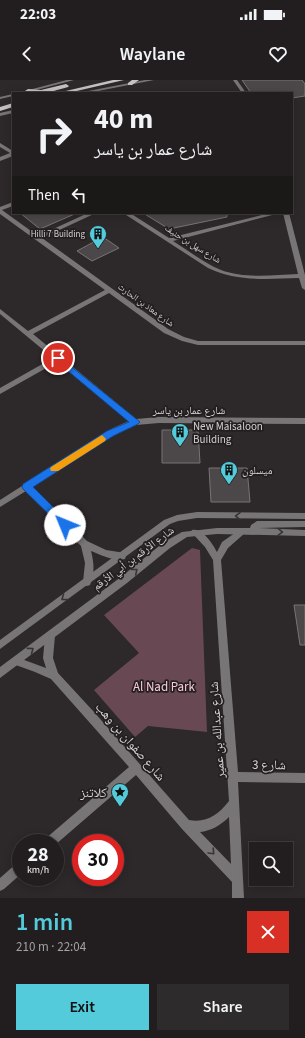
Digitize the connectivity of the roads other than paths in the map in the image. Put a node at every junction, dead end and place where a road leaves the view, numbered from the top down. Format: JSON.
{"nodes":[{"id":1,"x":93,"y":80,"type":"edge"},
{"id":2,"x":122,"y":80,"type":"edge"},
{"id":3,"x":136,"y":80,"type":"edge"},
{"id":4,"x":152,"y":80,"type":"edge"},
{"id":5,"x":235,"y":80,"type":"edge"},
{"id":6,"x":73,"y":82,"type":"edge"},
{"id":7,"x":130,"y":84,"type":"junction"},
{"id":8,"x":28,"y":91,"type":"junction"},
{"id":9,"x":67,"y":91,"type":"junction"},
{"id":10,"x":24,"y":92,"type":"edge"},
{"id":11,"x":40,"y":92,"type":"edge"},
{"id":12,"x":57,"y":92,"type":"edge"},
{"id":13,"x":64,"y":92,"type":"edge"},
{"id":14,"x":74,"y":92,"type":"edge"},
{"id":15,"x":86,"y":92,"type":"edge"},
{"id":16,"x":243,"y":92,"type":"edge"},
{"id":17,"x":12,"y":95,"type":"edge"},
{"id":18,"x":0,"y":98,"type":"edge"},
{"id":19,"x":12,"y":99,"type":"edge"},
{"id":20,"x":0,"y":103,"type":"edge"},
{"id":21,"x":12,"y":105,"type":"edge"},
{"id":22,"x":0,"y":109,"type":"edge"},
{"id":23,"x":12,"y":111,"type":"edge"},
{"id":24,"x":0,"y":115,"type":"edge"},
{"id":25,"x":0,"y":145,"type":"edge"},
{"id":26,"x":12,"y":153,"type":"edge"},
{"id":27,"x":12,"y":154,"type":"edge"},
{"id":28,"x":0,"y":159,"type":"edge"},
{"id":29,"x":12,"y":204,"type":"edge"},
{"id":30,"x":0,"y":210,"type":"edge"},
{"id":31,"x":91,"y":214,"type":"edge"},
{"id":32,"x":128,"y":214,"type":"edge"},
{"id":33,"x":273,"y":214,"type":"edge"},
{"id":34,"x":286,"y":214,"type":"edge"},
{"id":35,"x":38,"y":238,"type":"junction"},
{"id":36,"x":170,"y":240,"type":"junction"},
{"id":37,"x":302,"y":276,"type":"junction"},
{"id":38,"x":305,"y":288,"type":"edge"},
{"id":39,"x":110,"y":290,"type":"junction"},
{"id":40,"x":0,"y":311,"type":"edge"},
{"id":41,"x":28,"y":334,"type":"junction"},
{"id":42,"x":305,"y":343,"type":"edge"},
{"id":43,"x":58,"y":358,"type":"junction"},
{"id":44,"x":0,"y":391,"type":"edge"},
{"id":45,"x":305,"y":421,"type":"edge"},
{"id":46,"x":135,"y":422,"type":"junction"},
{"id":47,"x":27,"y":487,"type":"junction"},
{"id":48,"x":0,"y":504,"type":"edge"},
{"id":49,"x":305,"y":516,"type":"edge"},
{"id":50,"x":305,"y":524,"type":"edge"},
{"id":51,"x":195,"y":532,"type":"junction"},
{"id":52,"x":242,"y":532,"type":"junction"},
{"id":53,"x":257,"y":532,"type":"junction"},
{"id":54,"x":305,"y":533,"type":"edge"},
{"id":55,"x":84,"y":544,"type":"junction"},
{"id":56,"x":122,"y":556,"type":"junction"},
{"id":57,"x":217,"y":560,"type":"junction"},
{"id":58,"x":87,"y":582,"type":"junction"},
{"id":59,"x":50,"y":636,"type":"junction"},
{"id":60,"x":0,"y":645,"type":"edge"},
{"id":61,"x":16,"y":661,"type":"junction"},
{"id":62,"x":0,"y":673,"type":"edge"},
{"id":63,"x":54,"y":676,"type":"junction"},
{"id":64,"x":136,"y":768,"type":"junction"},
{"id":65,"x":233,"y":777,"type":"junction"},
{"id":66,"x":305,"y":778,"type":"edge"},
{"id":67,"x":234,"y":802,"type":"junction"},
{"id":68,"x":186,"y":825,"type":"junction"},
{"id":69,"x":59,"y":834,"type":"edge"},
{"id":70,"x":12,"y":875,"type":"edge"},
{"id":71,"x":237,"y":879,"type":"junction"},
{"id":72,"x":0,"y":885,"type":"edge"},
{"id":73,"x":238,"y":898,"type":"edge"}],
"edges":[{"from":1,"to":6,"type":"main road"},
{"from":2,"to":9,"type":"main road"},
{"from":3,"to":7,"type":"main road"},
{"from":4,"to":7,"type":"street"},
{"from":5,"to":16,"type":"street"},
{"from":6,"to":8,"type":"street"},
{"from":6,"to":11,"type":"main road"},
{"from":6,"to":12,"type":"main road"},
{"from":7,"to":15,"type":"street"},
{"from":8,"to":10,"type":"street"},
{"from":8,"to":11,"type":"main road"},
{"from":9,"to":13,"type":"main road"},
{"from":9,"to":14,"type":"main road"},
{"from":17,"to":18,"type":"street"},
{"from":19,"to":20,"type":"main road"},
{"from":21,"to":22,"type":"main road"},
{"from":23,"to":24,"type":"street"},
{"from":25,"to":26,"type":"street"},
{"from":27,"to":28,"type":"street"},
{"from":29,"to":30,"type":"street"},
{"from":30,"to":35,"type":"street","name":"شارع معاذ بن الحارث"},
{"from":31,"to":35,"type":"street"},
{"from":32,"to":36,"type":"street","name":"شارع سهل بن حنيف"},
{"from":33,"to":36,"type":"street"},
{"from":34,"to":37,"type":"street"},
{"from":35,"to":39,"type":"street","name":"شارع معاذ بن الحارث"},
{"from":36,"to":37,"type":"street","name":"شارع سهل بن حنيف"},
{"from":37,"to":38,"type":"street"},
{"from":39,"to":41,"type":"street"},
{"from":39,"to":42,"type":"street","name":"شارع معاذ بن الحارث"},
{"from":40,"to":41,"type":"street"},
{"from":41,"to":43,"type":"street"},
{"from":43,"to":44,"type":"street"},
{"from":43,"to":46,"type":"street"},
{"from":45,"to":46,"type":"street","name":"شارع عمار بن ياسر"},
{"from":46,"to":47,"type":"street","name":"شارع عمار بن ياسر"},
{"from":47,"to":48,"type":"street","name":"شارع عمار بن ياسر"},
{"from":47,"to":55,"type":"street"},
{"from":49,"to":56,"type":"street","name":"شارع الأرقم بن أبي الأرقم","one_way":true},
{"from":50,"to":53,"type":"street"},
{"from":51,"to":52,"type":"street","name":"شارع الأرقم بن أبي الأرقم"},
{"from":51,"to":57,"type":"street","name":"شارع عبدالله بن عمير"},
{"from":59,"to":51,"type":"street","name":"شارع الأرقم بن أبي الأرقم","one_way":true},
{"from":52,"to":53,"type":"street","name":"شارع الأرقم بن أبي الأرقم"},
{"from":52,"to":57,"type":"street"},
{"from":53,"to":54,"type":"street","name":"شارع الأرقم بن أبي الأرقم","one_way":true},
{"from":55,"to":56,"type":"street"},
{"from":55,"to":58,"type":"street"},
{"from":56,"to":58,"type":"street","name":"شارع الأرقم بن أبي الأرقم"},
{"from":57,"to":65,"type":"street","name":"شارع عبدالله بن عمير"},
{"from":58,"to":60,"type":"street","name":"شارع الأرقم بن أبي الأرقم","one_way":true},
{"from":61,"to":59,"type":"street","name":"شارع الأرقم بن أبي الأرقم","one_way":true},
{"from":59,"to":63,"type":"street","name":"شارع صفوان بن وهب"},
{"from":61,"to":62,"type":"street","name":"شارع الأرقم بن أبي الأرقم"},
{"from":61,"to":63,"type":"street","name":"شارع صفوان بن وهب"},
{"from":63,"to":64,"type":"street","name":"شارع صفوان بن وهب"},
{"from":64,"to":68,"type":"street","name":"شارع صفوان بن وهب"},
{"from":64,"to":69,"type":"street"},
{"from":65,"to":66,"type":"street","name":"شارع 3"},
{"from":65,"to":67,"type":"street","name":"شارع عبدالله بن عمير"},
{"from":67,"to":68,"type":"street"},
{"from":67,"to":71,"type":"street","name":"شارع عبدالله بن عمير"},
{"from":68,"to":71,"type":"street","name":"شارع صفوان بن وهب","one_way":true},
{"from":70,"to":72,"type":"street"},
{"from":71,"to":73,"type":"street","name":"شارع عبدالله بن عمير"}]}
